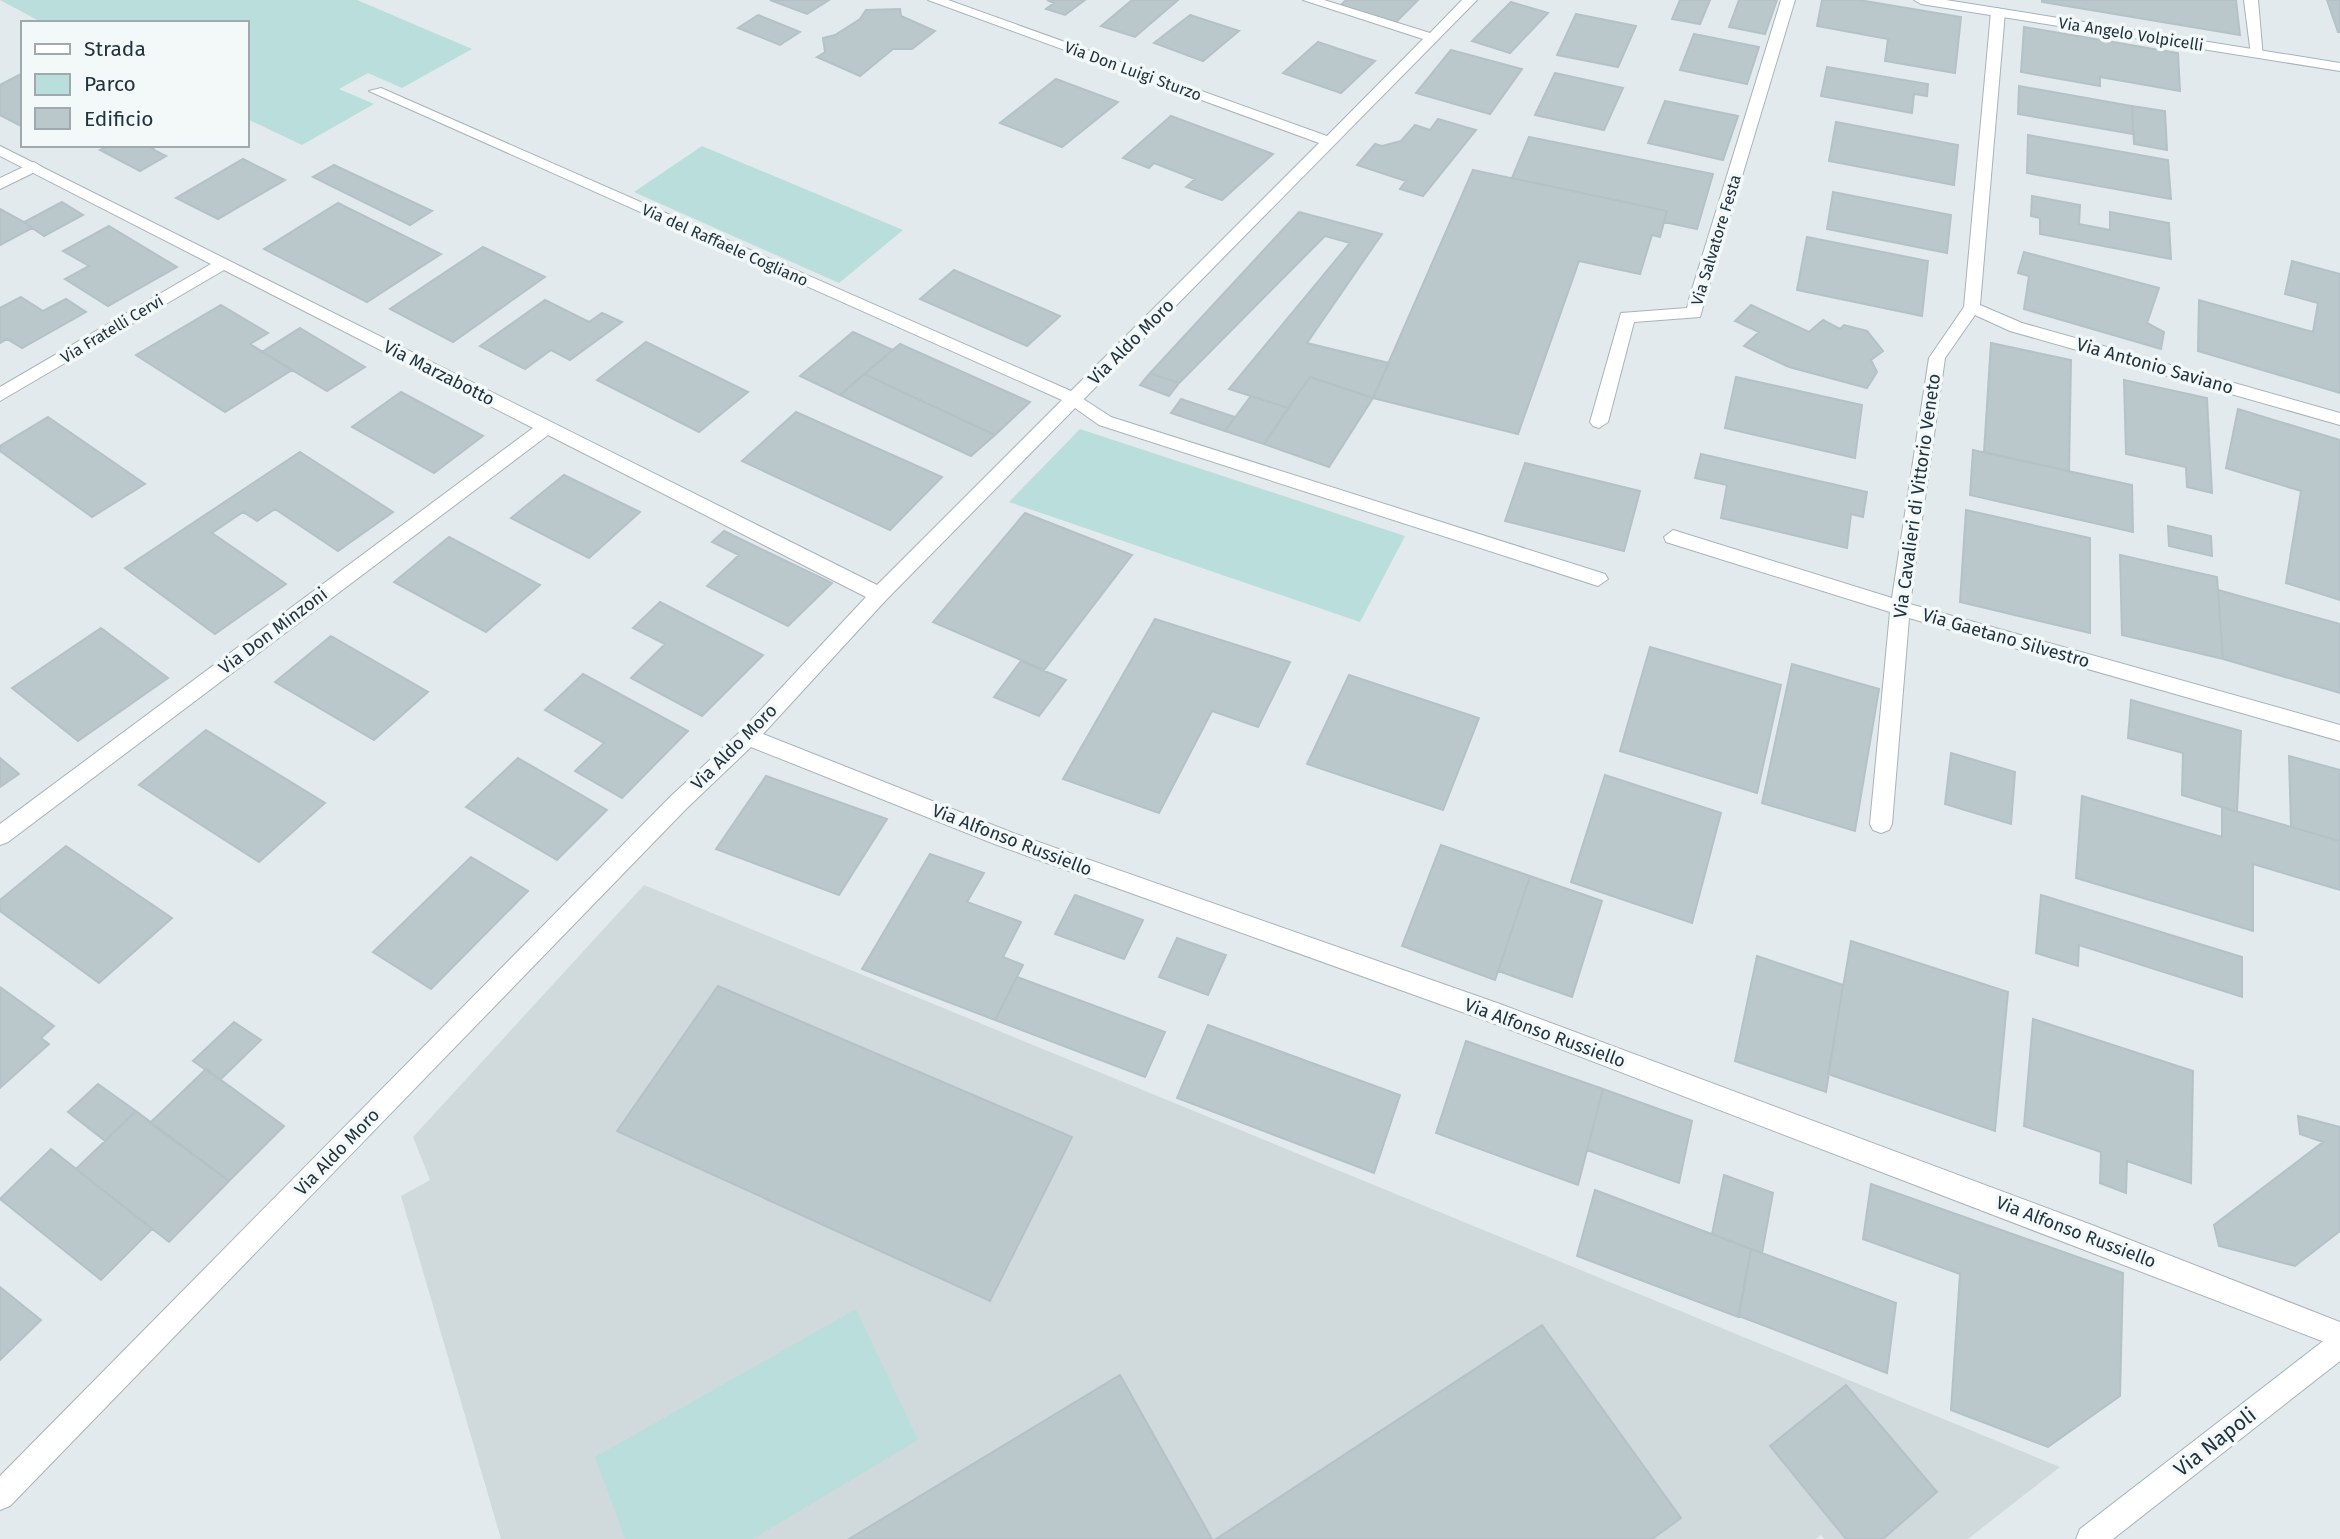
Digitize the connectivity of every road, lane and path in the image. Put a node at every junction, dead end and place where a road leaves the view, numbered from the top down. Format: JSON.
{"nodes":[{"id":1,"x":935,"y":0,"type":"edge"},
{"id":2,"x":1310,"y":0,"type":"edge"},
{"id":3,"x":1470,"y":0,"type":"edge"},
{"id":4,"x":1788,"y":0,"type":"edge"},
{"id":5,"x":1922,"y":0,"type":"edge"},
{"id":6,"x":2251,"y":0,"type":"edge"},
{"id":7,"x":1998,"y":12,"type":"junction"},
{"id":8,"x":1433,"y":38,"type":"junction"},
{"id":9,"x":2258,"y":55,"type":"junction"},
{"id":10,"x":2340,"y":67,"type":"edge"},
{"id":11,"x":376,"y":90,"type":"dead end"},
{"id":12,"x":1330,"y":142,"type":"junction"},
{"id":13,"x":0,"y":150,"type":"edge"},
{"id":14,"x":34,"y":167,"type":"junction"},
{"id":15,"x":0,"y":184,"type":"edge"},
{"id":16,"x":224,"y":263,"type":"junction"},
{"id":17,"x":1972,"y":307,"type":"junction"},
{"id":18,"x":0,"y":395,"type":"edge"},
{"id":19,"x":1074,"y":399,"type":"junction"},
{"id":20,"x":2340,"y":419,"type":"edge"},
{"id":21,"x":1599,"y":422,"type":"dead end"},
{"id":22,"x":546,"y":427,"type":"junction"},
{"id":23,"x":1673,"y":537,"type":"dead end"},
{"id":24,"x":1598,"y":579,"type":"dead end"},
{"id":25,"x":879,"y":595,"type":"junction"},
{"id":26,"x":1900,"y":608,"type":"junction"},
{"id":27,"x":2340,"y":733,"type":"edge"},
{"id":28,"x":748,"y":737,"type":"junction"},
{"id":29,"x":1881,"y":824,"type":"dead end"},
{"id":30,"x":0,"y":836,"type":"edge"},
{"id":31,"x":2340,"y":1335,"type":"edge"},
{"id":32,"x":2340,"y":1345,"type":"edge"},
{"id":33,"x":0,"y":1496,"type":"edge"},
{"id":34,"x":2091,"y":1539,"type":"edge"}],
"edges":[{"from":1,"to":12,"type":"street","name":"Via Don Luigi Sturzo"},
{"from":2,"to":8,"type":"street"},
{"from":3,"to":8,"type":"street","name":"Via Aldo Moro"},
{"from":4,"to":21,"type":"street","name":"Via Salvatore Festa"},
{"from":5,"to":7,"type":"street","name":"Via Angelo Volpicelli"},
{"from":6,"to":9,"type":"street"},
{"from":7,"to":9,"type":"street","name":"Via Angelo Volpicelli"},
{"from":7,"to":17,"type":"street","name":"Via Cavalieri di Vittorio Veneto"},
{"from":8,"to":12,"type":"street","name":"Via Aldo Moro"},
{"from":9,"to":10,"type":"street","name":"Via Angelo Volpicelli"},
{"from":11,"to":19,"type":"street","name":"Via del Raffaele Cogliano"},
{"from":12,"to":19,"type":"street","name":"Via Aldo Moro"},
{"from":13,"to":14,"type":"street","name":"Via Marzabotto"},
{"from":14,"to":15,"type":"street"},
{"from":14,"to":16,"type":"street","name":"Via Marzabotto"},
{"from":16,"to":18,"type":"street","name":"Via Fratelli Cervi"},
{"from":16,"to":22,"type":"street","name":"Via Marzabotto"},
{"from":17,"to":20,"type":"street","name":"Via Antonio Saviano"},
{"from":17,"to":26,"type":"street","name":"Via Cavalieri di Vittorio Veneto"},
{"from":19,"to":24,"type":"street","name":"Via del Raffaele Cogliano"},
{"from":19,"to":25,"type":"street","name":"Via Aldo Moro"},
{"from":22,"to":25,"type":"street","name":"Via Marzabotto"},
{"from":22,"to":30,"type":"street","name":"Via Don Minzoni"},
{"from":23,"to":26,"type":"street","name":"Via Gaetano Silvestro"},
{"from":25,"to":28,"type":"street","name":"Via Aldo Moro"},
{"from":26,"to":27,"type":"street","name":"Via Gaetano Silvestro"},
{"from":26,"to":29,"type":"street","name":"Via Cavalieri di Vittorio Veneto"},
{"from":28,"to":31,"type":"street","name":"Via Alfonso Russiello"},
{"from":28,"to":33,"type":"street","name":"Via Aldo Moro"},
{"from":32,"to":34,"type":"street","name":"Via Napoli"}]}
